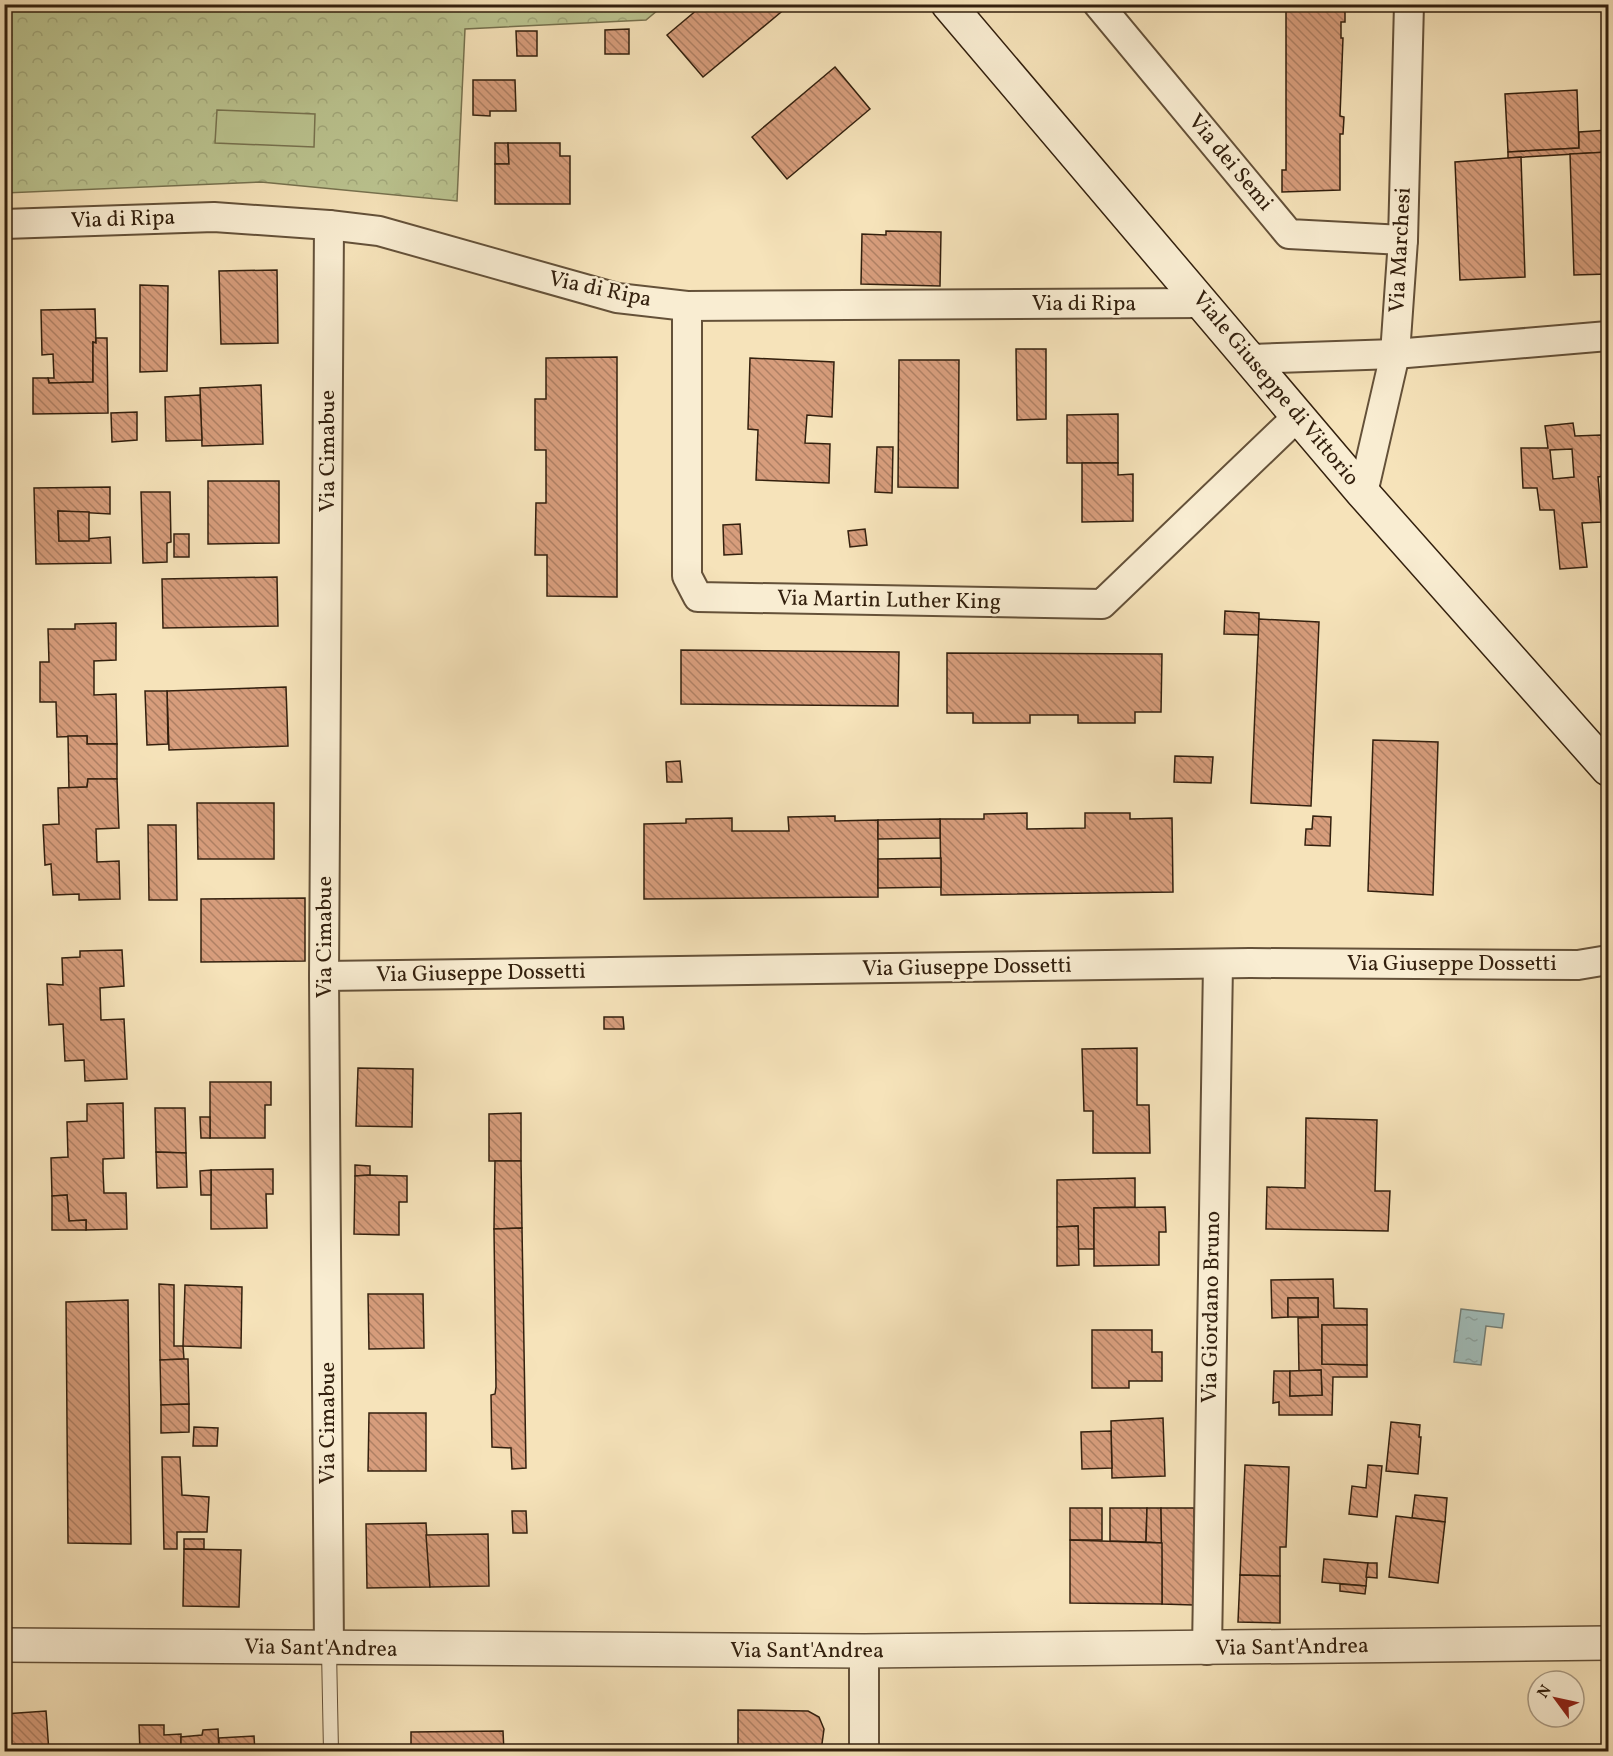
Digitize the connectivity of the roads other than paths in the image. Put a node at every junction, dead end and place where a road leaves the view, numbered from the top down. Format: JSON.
{"nodes":[{"id":1,"x":948,"y":4,"type":"edge"},
{"id":2,"x":1098,"y":4,"type":"edge"},
{"id":3,"x":1409,"y":4,"type":"edge"},
{"id":4,"x":4,"y":224,"type":"edge"},
{"id":5,"x":329,"y":225,"type":"junction"},
{"id":6,"x":1402,"y":240,"type":"junction"},
{"id":7,"x":1202,"y":303,"type":"junction"},
{"id":8,"x":687,"y":306,"type":"junction"},
{"id":9,"x":1608,"y":336,"type":"edge"},
{"id":10,"x":1395,"y":354,"type":"junction"},
{"id":11,"x":1251,"y":359,"type":"junction"},
{"id":12,"x":1299,"y":415,"type":"junction"},
{"id":13,"x":1363,"y":493,"type":"junction"},
{"id":14,"x":1608,"y":769,"type":"edge"},
{"id":15,"x":1608,"y":960,"type":"edge"},
{"id":16,"x":1218,"y":963,"type":"junction"},
{"id":17,"x":324,"y":976,"type":"junction"},
{"id":18,"x":1608,"y":1643,"type":"edge"},
{"id":19,"x":4,"y":1645,"type":"edge"},
{"id":20,"x":329,"y":1650,"type":"junction"},
{"id":21,"x":1207,"y":1650,"type":"junction"},
{"id":22,"x":864,"y":1652,"type":"junction"},
{"id":23,"x":331,"y":1752,"type":"edge"},
{"id":24,"x":864,"y":1752,"type":"edge"}],
"edges":[{"from":1,"to":7,"type":"street","name":"Viale Giuseppe di Vittorio"},
{"from":2,"to":6,"type":"street","name":"Via dei Semi"},
{"from":3,"to":6,"type":"street","name":"Via Marchesi"},
{"from":4,"to":5,"type":"street","name":"Via di Ripa"},
{"from":5,"to":8,"type":"street","name":"Via di Ripa"},
{"from":5,"to":17,"type":"street","name":"Via Cimabue"},
{"from":6,"to":10,"type":"street","name":"Via Marchesi"},
{"from":7,"to":8,"type":"street","name":"Via di Ripa"},
{"from":7,"to":11,"type":"street","name":"Viale Giuseppe di Vittorio"},
{"from":8,"to":12,"type":"street","name":"Via Martin Luther King"},
{"from":9,"to":10,"type":"street"},
{"from":10,"to":11,"type":"street"},
{"from":10,"to":13,"type":"street","name":"Via Marchesi"},
{"from":11,"to":12,"type":"street","name":"Viale Giuseppe di Vittorio"},
{"from":12,"to":13,"type":"street","name":"Viale Giuseppe di Vittorio"},
{"from":13,"to":14,"type":"street","name":"Viale Giuseppe di Vittorio"},
{"from":15,"to":16,"type":"street","name":"Via Giuseppe Dossetti"},
{"from":16,"to":17,"type":"street","name":"Via Giuseppe Dossetti"},
{"from":16,"to":21,"type":"street","name":"Via Giordano Bruno"},
{"from":17,"to":20,"type":"street","name":"Via Cimabue"},
{"from":18,"to":21,"type":"street","name":"Via Sant'Andrea"},
{"from":19,"to":20,"type":"street","name":"Via Sant'Andrea"},
{"from":20,"to":22,"type":"street","name":"Via Sant'Andrea"},
{"from":20,"to":23,"type":"lane"},
{"from":21,"to":22,"type":"street","name":"Via Sant'Andrea"},
{"from":22,"to":24,"type":"street"}]}
